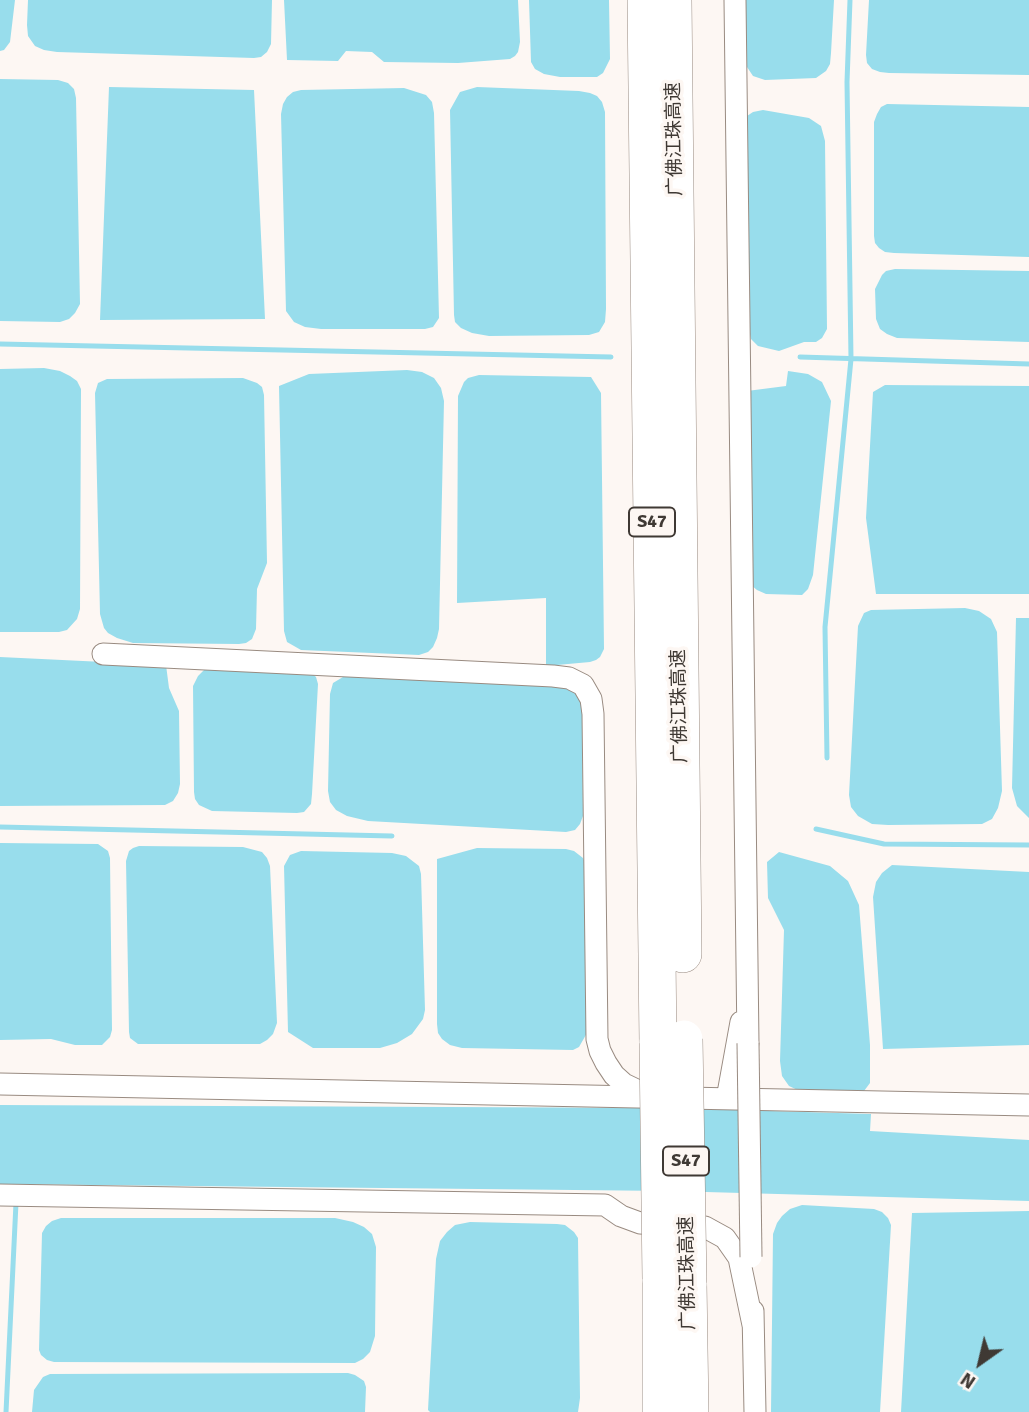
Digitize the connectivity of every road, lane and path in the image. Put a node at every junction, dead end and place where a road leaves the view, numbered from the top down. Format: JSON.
{"nodes":[{"id":1,"x":646,"y":0,"type":"edge"},
{"id":2,"x":673,"y":0,"type":"edge"},
{"id":3,"x":735,"y":0,"type":"edge"},
{"id":4,"x":103,"y":654,"type":"dead end"},
{"id":5,"x":748,"y":982,"type":"junction"},
{"id":6,"x":671,"y":1041,"type":"junction"},
{"id":7,"x":0,"y":1084,"type":"edge"},
{"id":8,"x":659,"y":1098,"type":"junction"},
{"id":9,"x":727,"y":1099,"type":"junction"},
{"id":10,"x":1029,"y":1105,"type":"edge"},
{"id":11,"x":0,"y":1195,"type":"edge"},
{"id":12,"x":674,"y":1281,"type":"junction"},
{"id":13,"x":753,"y":1325,"type":"junction"},
{"id":14,"x":661,"y":1412,"type":"edge"},
{"id":15,"x":690,"y":1412,"type":"edge"},
{"id":16,"x":755,"y":1412,"type":"edge"}],
"edges":[{"from":1,"to":6,"type":"highway","name":"广佛江珠高速","number":"S47"},
{"from":2,"to":6,"type":"highway","name":"广佛江珠高速","number":"S47"},
{"from":3,"to":5,"type":"street"},
{"from":4,"to":8,"type":"street"},
{"from":5,"to":9,"type":"street"},
{"from":5,"to":13,"type":"street","bridge":true},
{"from":6,"to":12,"type":"highway","name":"广佛江珠高速","number":"S47","bridge":true},
{"from":7,"to":8,"type":"street"},
{"from":8,"to":9,"type":"street"},
{"from":9,"to":10,"type":"street"},
{"from":11,"to":13,"type":"street"},
{"from":12,"to":14,"type":"highway","name":"广佛江珠高速","number":"S47"},
{"from":12,"to":15,"type":"highway","name":"广佛江珠高速","number":"S47"},
{"from":13,"to":16,"type":"street"}]}
